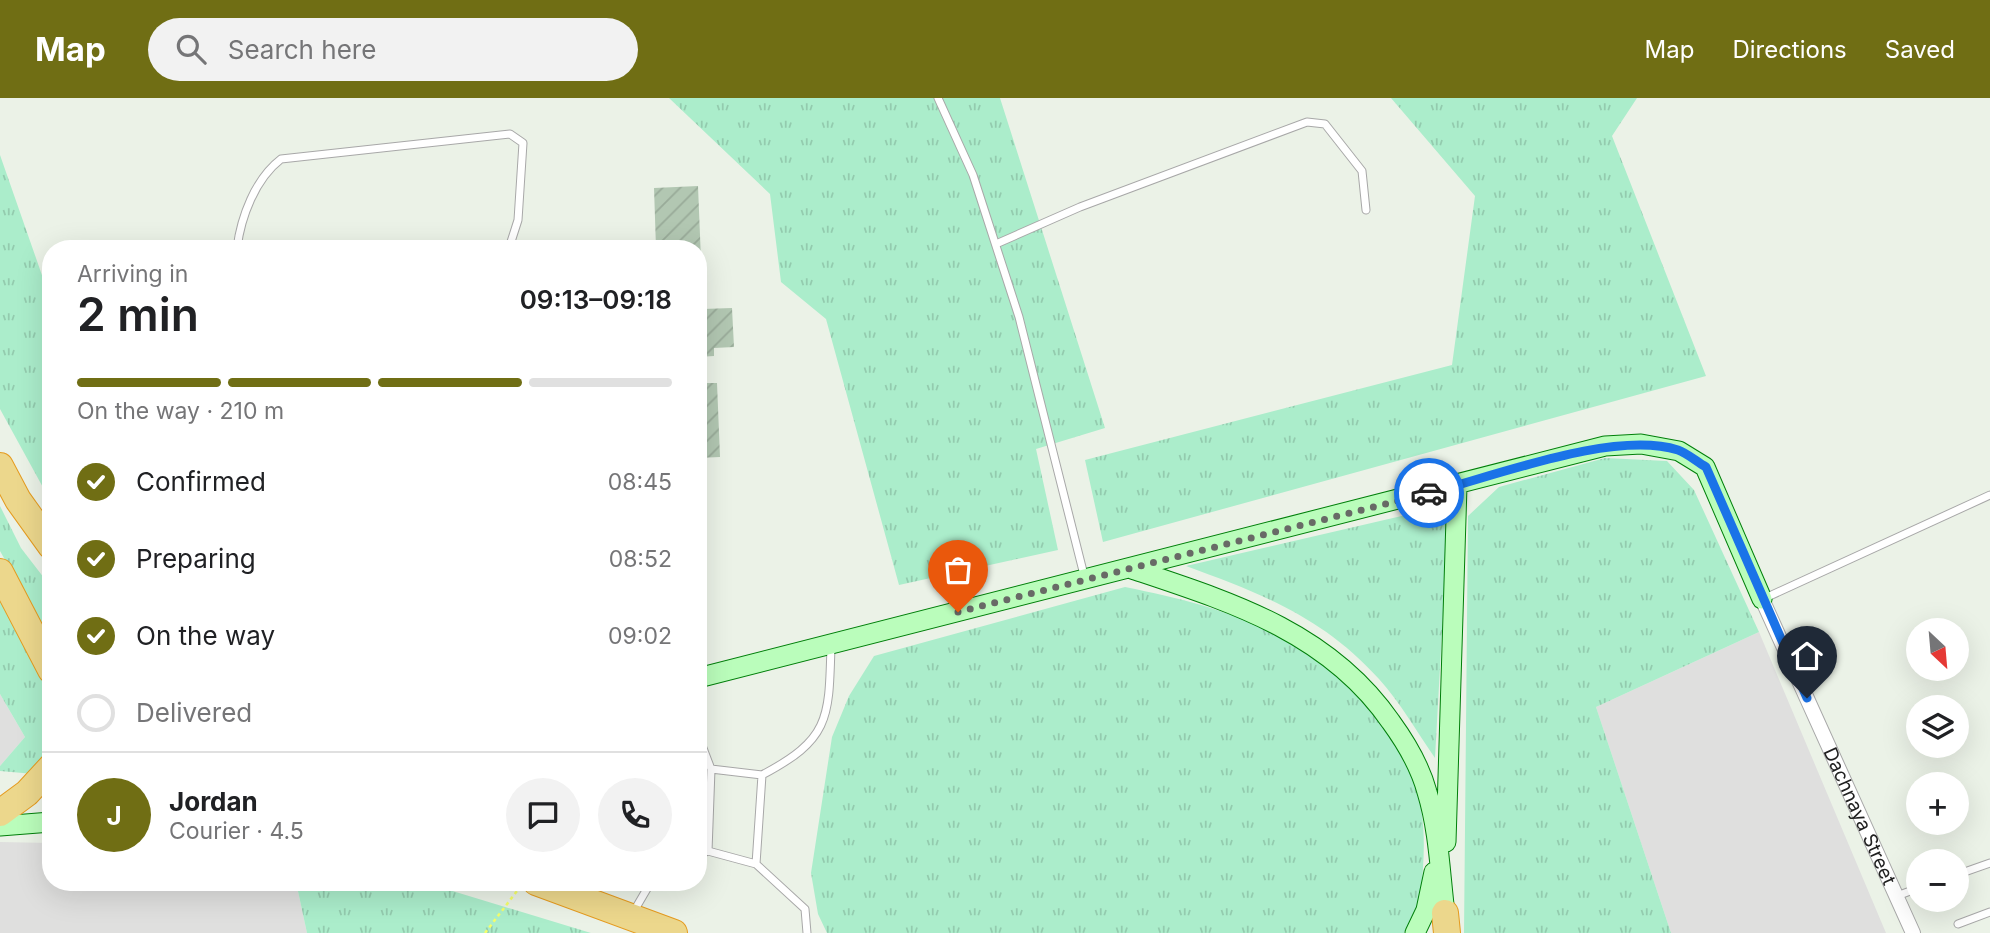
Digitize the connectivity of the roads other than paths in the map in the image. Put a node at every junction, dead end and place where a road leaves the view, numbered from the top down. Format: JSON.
{"nodes":[{"id":1,"x":938,"y":98,"type":"edge"},
{"id":2,"x":1366,"y":210,"type":"dead end"},
{"id":3,"x":238,"y":240,"type":"edge"},
{"id":4,"x":512,"y":240,"type":"edge"},
{"id":5,"x":996,"y":244,"type":"junction"},
{"id":6,"x":0,"y":466,"type":"edge"},
{"id":7,"x":1457,"y":486,"type":"junction"},
{"id":8,"x":1990,"y":495,"type":"edge"},
{"id":9,"x":42,"y":533,"type":"edge"},
{"id":10,"x":1131,"y":569,"type":"junction"},
{"id":11,"x":0,"y":572,"type":"edge"},
{"id":12,"x":1085,"y":579,"type":"junction"},
{"id":13,"x":1762,"y":599,"type":"junction"},
{"id":14,"x":831,"y":644,"type":"junction"},
{"id":15,"x":42,"y":653,"type":"edge"},
{"id":16,"x":707,"y":676,"type":"edge"},
{"id":17,"x":707,"y":759,"type":"edge"},
{"id":18,"x":1447,"y":765,"type":"junction"},
{"id":19,"x":711,"y":769,"type":"junction"},
{"id":20,"x":762,"y":775,"type":"junction"},
{"id":21,"x":42,"y":777,"type":"edge"},
{"id":22,"x":0,"y":813,"type":"edge"},
{"id":23,"x":42,"y":823,"type":"edge"},
{"id":24,"x":0,"y":826,"type":"edge"},
{"id":25,"x":1436,"y":830,"type":"junction"},
{"id":26,"x":708,"y":851,"type":"joint"},
{"id":27,"x":1437,"y":854,"type":"junction"},
{"id":28,"x":1990,"y":863,"type":"edge"},
{"id":29,"x":755,"y":864,"type":"junction"},
{"id":30,"x":1969,"y":870,"type":"edge"},
{"id":31,"x":560,"y":891,"type":"edge"},
{"id":32,"x":646,"y":891,"type":"edge"},
{"id":33,"x":1906,"y":892,"type":"edge"},
{"id":34,"x":1896,"y":896,"type":"junction"},
{"id":35,"x":1990,"y":912,"type":"edge"},
{"id":36,"x":630,"y":918,"type":"junction"},
{"id":37,"x":1446,"y":923,"type":"edge"},
{"id":38,"x":1958,"y":924,"type":"dead end"},
{"id":39,"x":674,"y":933,"type":"edge"},
{"id":40,"x":807,"y":933,"type":"edge"},
{"id":41,"x":1415,"y":933,"type":"edge"},
{"id":42,"x":1913,"y":933,"type":"edge"}],
"edges":[{"from":1,"to":5,"type":"lane"},
{"from":2,"to":5,"type":"lane"},
{"from":3,"to":4,"type":"lane"},
{"from":5,"to":12,"type":"lane"},
{"from":6,"to":9,"type":"highway"},
{"from":7,"to":10,"type":"street"},
{"from":7,"to":13,"type":"street","name":"Dachnaya Street"},
{"from":7,"to":18,"type":"street"},
{"from":8,"to":13,"type":"lane"},
{"from":10,"to":12,"type":"street"},
{"from":10,"to":25,"type":"street"},
{"from":11,"to":15,"type":"highway"},
{"from":12,"to":14,"type":"street"},
{"from":13,"to":34,"type":"street","name":"Dachnaya Street"},
{"from":14,"to":16,"type":"street"},
{"from":14,"to":20,"type":"lane"},
{"from":17,"to":19,"type":"lane"},
{"from":18,"to":25,"type":"street"},
{"from":18,"to":37,"type":"street"},
{"from":19,"to":20,"type":"lane"},
{"from":19,"to":26,"type":"lane"},
{"from":20,"to":29,"type":"lane"},
{"from":21,"to":22,"type":"highway"},
{"from":23,"to":24,"type":"street"},
{"from":25,"to":27,"type":"street"},
{"from":26,"to":29,"type":"lane"},
{"from":27,"to":37,"type":"street"},
{"from":27,"to":41,"type":"street"},
{"from":28,"to":30,"type":"lane"},
{"from":29,"to":40,"type":"lane"},
{"from":31,"to":36,"type":"highway"},
{"from":32,"to":36,"type":"lane"},
{"from":33,"to":34,"type":"lane"},
{"from":34,"to":42,"type":"street","name":"Dachnaya Street"},
{"from":35,"to":38,"type":"lane"},
{"from":36,"to":39,"type":"highway"}]}
